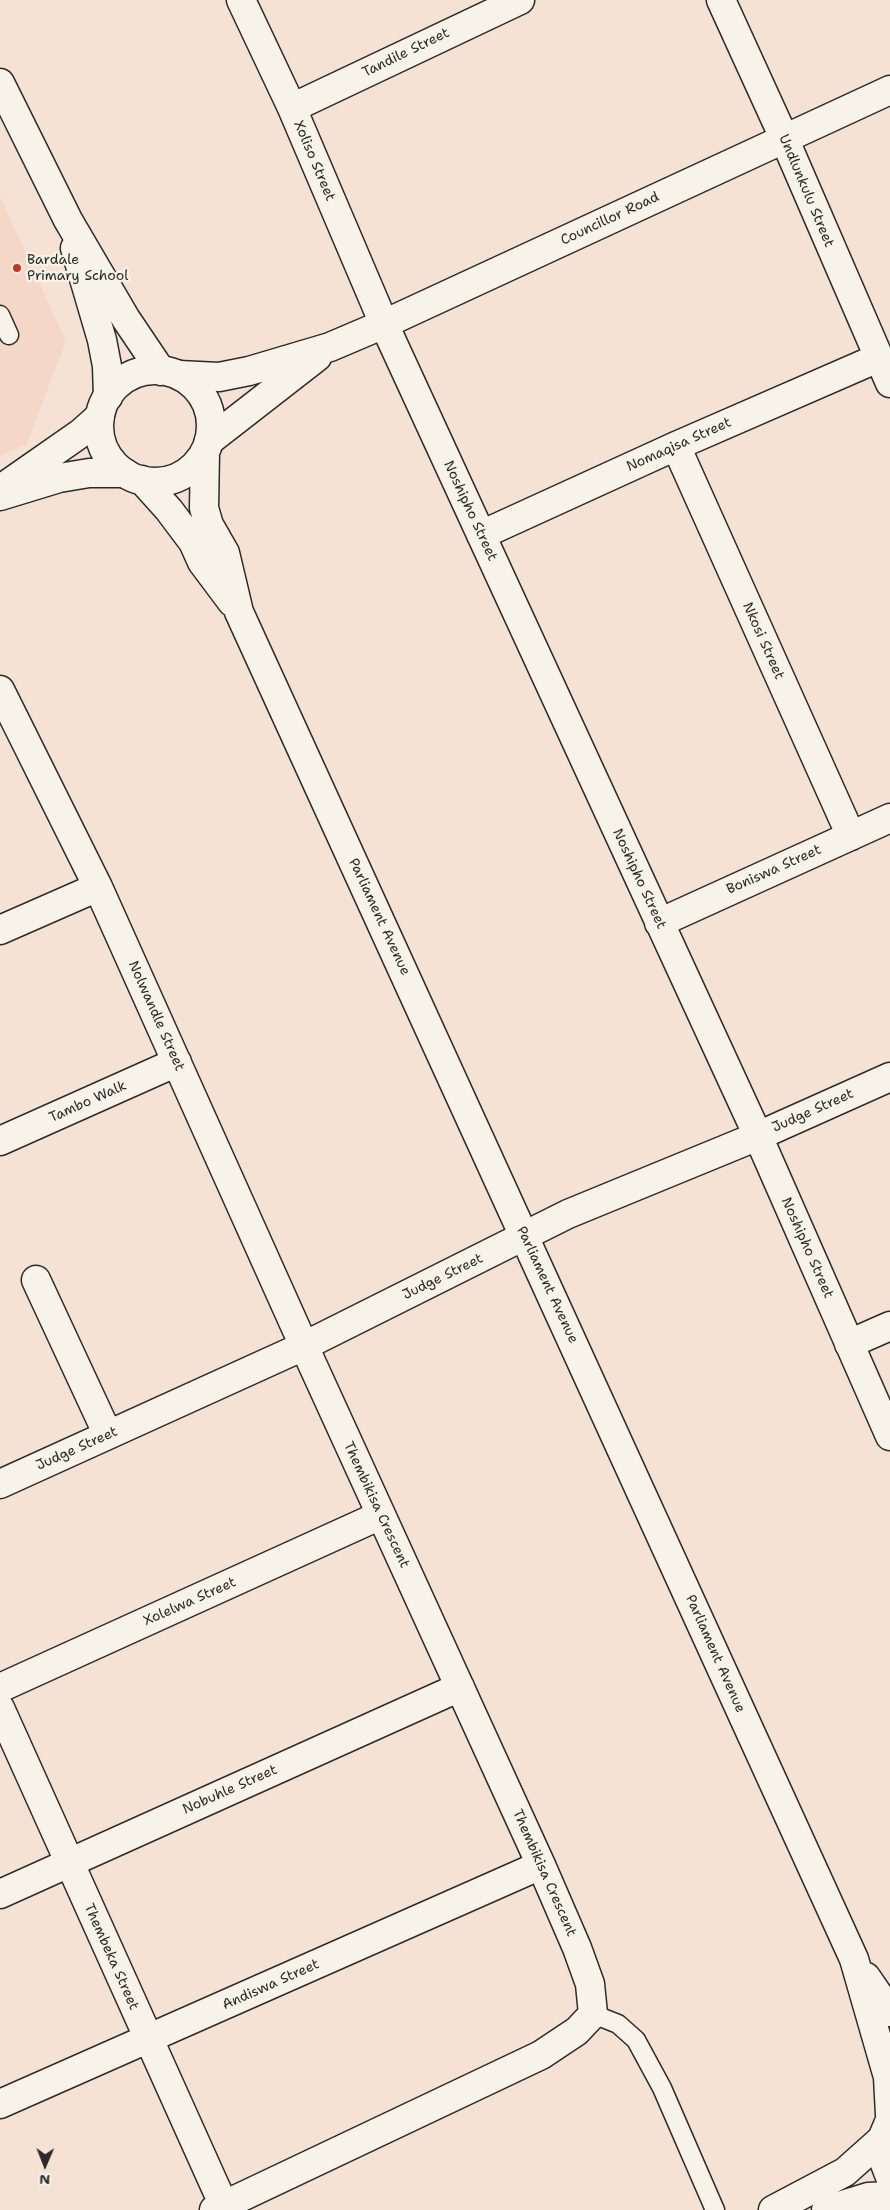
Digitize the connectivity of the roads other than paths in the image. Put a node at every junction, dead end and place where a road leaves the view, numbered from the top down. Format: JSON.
{"nodes":[{"id":1,"x":241,"y":0,"type":"edge"},
{"id":2,"x":520,"y":0,"type":"edge"},
{"id":3,"x":721,"y":0,"type":"edge"},
{"id":4,"x":475,"y":9,"type":"edge"},
{"id":5,"x":0,"y":83,"type":"edge"},
{"id":6,"x":890,"y":90,"type":"edge"},
{"id":7,"x":292,"y":108,"type":"junction"},
{"id":8,"x":784,"y":138,"type":"junction"},
{"id":9,"x":68,"y":220,"type":"junction"},
{"id":10,"x":0,"y":315,"type":"edge"},
{"id":11,"x":384,"y":324,"type":"junction"},
{"id":12,"x":9,"y":336,"type":"dead end"},
{"id":13,"x":330,"y":347,"type":"junction"},
{"id":14,"x":878,"y":358,"type":"junction"},
{"id":15,"x":170,"y":373,"type":"junction"},
{"id":16,"x":890,"y":383,"type":"edge"},
{"id":17,"x":104,"y":406,"type":"junction"},
{"id":18,"x":207,"y":446,"type":"junction"},
{"id":19,"x":676,"y":446,"type":"junction"},
{"id":20,"x":134,"y":477,"type":"junction"},
{"id":21,"x":0,"y":490,"type":"edge"},
{"id":22,"x":0,"y":496,"type":"edge"},
{"id":23,"x":481,"y":535,"type":"junction"},
{"id":24,"x":239,"y":612,"type":"junction"},
{"id":25,"x":3,"y":705,"type":"edge"},
{"id":26,"x":890,"y":818,"type":"edge"},
{"id":27,"x":851,"y":836,"type":"junction"},
{"id":28,"x":98,"y":887,"type":"junction"},
{"id":29,"x":659,"y":923,"type":"junction"},
{"id":30,"x":0,"y":930,"type":"edge"},
{"id":31,"x":176,"y":1062,"type":"junction"},
{"id":32,"x":890,"y":1077,"type":"edge"},
{"id":33,"x":758,"y":1136,"type":"junction"},
{"id":34,"x":0,"y":1141,"type":"edge"},
{"id":35,"x":525,"y":1236,"type":"junction"},
{"id":36,"x":36,"y":1280,"type":"dead end"},
{"id":37,"x":890,"y":1326,"type":"edge"},
{"id":38,"x":849,"y":1344,"type":"junction"},
{"id":39,"x":304,"y":1346,"type":"junction"},
{"id":40,"x":108,"y":1435,"type":"junction"},
{"id":41,"x":890,"y":1436,"type":"edge"},
{"id":42,"x":0,"y":1484,"type":"edge"},
{"id":43,"x":381,"y":1516,"type":"junction"},
{"id":44,"x":460,"y":1687,"type":"junction"},
{"id":45,"x":0,"y":1688,"type":"edge"},
{"id":46,"x":0,"y":1708,"type":"edge"},
{"id":47,"x":68,"y":1862,"type":"junction"},
{"id":48,"x":541,"y":1865,"type":"junction"},
{"id":49,"x":0,"y":1894,"type":"edge"},
{"id":50,"x":854,"y":1959,"type":"junction"},
{"id":51,"x":890,"y":2012,"type":"edge"},
{"id":52,"x":593,"y":2014,"type":"junction"},
{"id":53,"x":149,"y":2040,"type":"junction"},
{"id":54,"x":0,"y":2104,"type":"edge"},
{"id":55,"x":888,"y":2125,"type":"edge"},
{"id":56,"x":890,"y":2177,"type":"edge"},
{"id":57,"x":890,"y":2196,"type":"edge"},
{"id":58,"x":219,"y":2208,"type":"edge"},
{"id":59,"x":715,"y":2210,"type":"edge"},
{"id":60,"x":773,"y":2210,"type":"edge"},
{"id":61,"x":826,"y":2210,"type":"edge"}],
"edges":[{"from":1,"to":7,"type":"street","name":"Xoliso Street"},
{"from":2,"to":4,"type":"street","name":"Tandile Street"},
{"from":3,"to":8,"type":"street","name":"Undlunkulu Street"},
{"from":4,"to":7,"type":"street","name":"Tandile Street"},
{"from":5,"to":9,"type":"street"},
{"from":6,"to":8,"type":"street","name":"Councillor Road"},
{"from":7,"to":11,"type":"street","name":"Xoliso Street"},
{"from":8,"to":11,"type":"street","name":"Councillor Road"},
{"from":8,"to":14,"type":"street","name":"Undlunkulu Street"},
{"from":9,"to":15,"type":"street"},
{"from":9,"to":17,"type":"street"},
{"from":10,"to":12,"type":"lane"},
{"from":11,"to":13,"type":"street","name":"Councillor Road"},
{"from":11,"to":23,"type":"street","name":"Noshipho Street"},
{"from":13,"to":15,"type":"street","name":"Councillor Road"},
{"from":13,"to":18,"type":"street","name":"Councillor Road"},
{"from":14,"to":16,"type":"street","name":"Undlunkulu Street"},
{"from":14,"to":19,"type":"street","name":"Nomaqisa Street"},
{"from":15,"to":17,"type":"street"},
{"from":15,"to":18,"type":"street"},
{"from":17,"to":20,"type":"street"},
{"from":17,"to":21,"type":"street"},
{"from":18,"to":20,"type":"street"},
{"from":18,"to":24,"type":"street","name":"Parliament Avenue"},
{"from":19,"to":23,"type":"street","name":"Nomaqisa Street"},
{"from":19,"to":27,"type":"street","name":"Nkosi Street"},
{"from":20,"to":22,"type":"street"},
{"from":20,"to":24,"type":"street","name":"Parliament Avenue"},
{"from":23,"to":29,"type":"street","name":"Noshipho Street"},
{"from":24,"to":35,"type":"street","name":"Parliament Avenue"},
{"from":25,"to":28,"type":"street","name":"Nolwandle Street"},
{"from":26,"to":27,"type":"street","name":"Boniswa Street"},
{"from":27,"to":29,"type":"street","name":"Boniswa Street"},
{"from":28,"to":30,"type":"street"},
{"from":28,"to":31,"type":"street","name":"Nolwandle Street"},
{"from":29,"to":33,"type":"street","name":"Noshipho Street"},
{"from":31,"to":34,"type":"street","name":"Tambo Walk"},
{"from":31,"to":39,"type":"street","name":"Nolwandle Street"},
{"from":32,"to":33,"type":"street","name":"Judge Street"},
{"from":33,"to":35,"type":"street","name":"Judge Street"},
{"from":33,"to":38,"type":"street","name":"Noshipho Street"},
{"from":35,"to":39,"type":"street","name":"Judge Street"},
{"from":35,"to":50,"type":"street","name":"Parliament Avenue"},
{"from":36,"to":40,"type":"street"},
{"from":37,"to":38,"type":"street"},
{"from":38,"to":41,"type":"street","name":"Noshipho Street"},
{"from":39,"to":40,"type":"street","name":"Judge Street"},
{"from":39,"to":43,"type":"street","name":"Thembikisa Crescent"},
{"from":40,"to":42,"type":"street","name":"Judge Street"},
{"from":43,"to":44,"type":"street","name":"Thembikisa Crescent"},
{"from":43,"to":45,"type":"street","name":"Xolelwa Street"},
{"from":44,"to":47,"type":"street","name":"Nobuhle Street"},
{"from":44,"to":48,"type":"street","name":"Thembikisa Crescent"},
{"from":46,"to":47,"type":"street","name":"Thembeka Street"},
{"from":47,"to":49,"type":"street","name":"Nobuhle Street"},
{"from":47,"to":53,"type":"street","name":"Thembeka Street"},
{"from":48,"to":52,"type":"street","name":"Thembikisa Crescent"},
{"from":48,"to":53,"type":"street","name":"Andiswa Street"},
{"from":50,"to":51,"type":"street","name":"Parliament Avenue"},
{"from":50,"to":55,"type":"street","name":"Parliament Avenue"},
{"from":52,"to":58,"type":"street"},
{"from":52,"to":59,"type":"lane"},
{"from":53,"to":54,"type":"street","name":"Andiswa Street"},
{"from":53,"to":58,"type":"street","name":"Thembeka Street"},
{"from":55,"to":56,"type":"street","name":"Parliament Avenue"},
{"from":55,"to":60,"type":"street"},
{"from":57,"to":61,"type":"street"}]}
